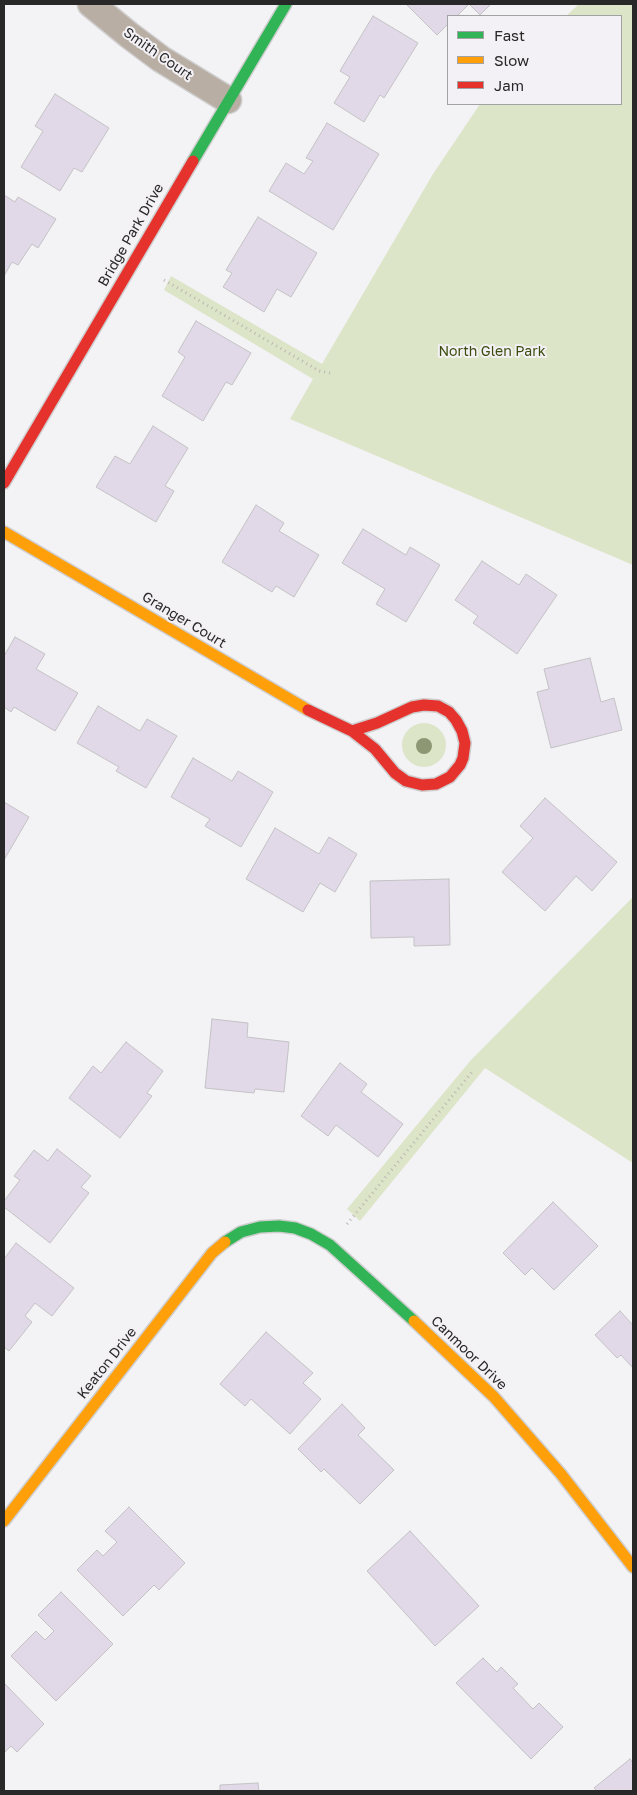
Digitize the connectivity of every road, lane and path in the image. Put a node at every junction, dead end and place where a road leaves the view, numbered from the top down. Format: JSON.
{"nodes":[{"id":1,"x":91,"y":4,"type":"edge"},
{"id":2,"x":286,"y":4,"type":"edge"},
{"id":3,"x":228,"y":100,"type":"junction"},
{"id":4,"x":164,"y":280,"type":"dead end"},
{"id":5,"x":330,"y":373,"type":"dead end"},
{"id":6,"x":4,"y":483,"type":"edge"},
{"id":7,"x":4,"y":532,"type":"edge"},
{"id":8,"x":352,"y":731,"type":"junction"},
{"id":9,"x":472,"y":1072,"type":"dead end"},
{"id":10,"x":342,"y":1231,"type":"dead end"},
{"id":11,"x":242,"y":1232,"type":"joint"},
{"id":12,"x":4,"y":1521,"type":"edge"},
{"id":13,"x":633,"y":1567,"type":"edge"}],
"edges":[{"from":1,"to":3,"type":"street","name":"Smith Court"},
{"from":2,"to":3,"type":"street","name":"Bridge Park Drive"},
{"from":3,"to":6,"type":"street","name":"Bridge Park Drive"},
{"from":4,"to":5,"type":"path"},
{"from":7,"to":8,"type":"street","name":"Granger Court"},
{"from":8,"to":8,"type":"street","name":"Granger Court"},
{"from":9,"to":10,"type":"path"},
{"from":11,"to":12,"type":"street","name":"Keaton Drive"},
{"from":11,"to":13,"type":"street","name":"Canmoor Drive"}]}
